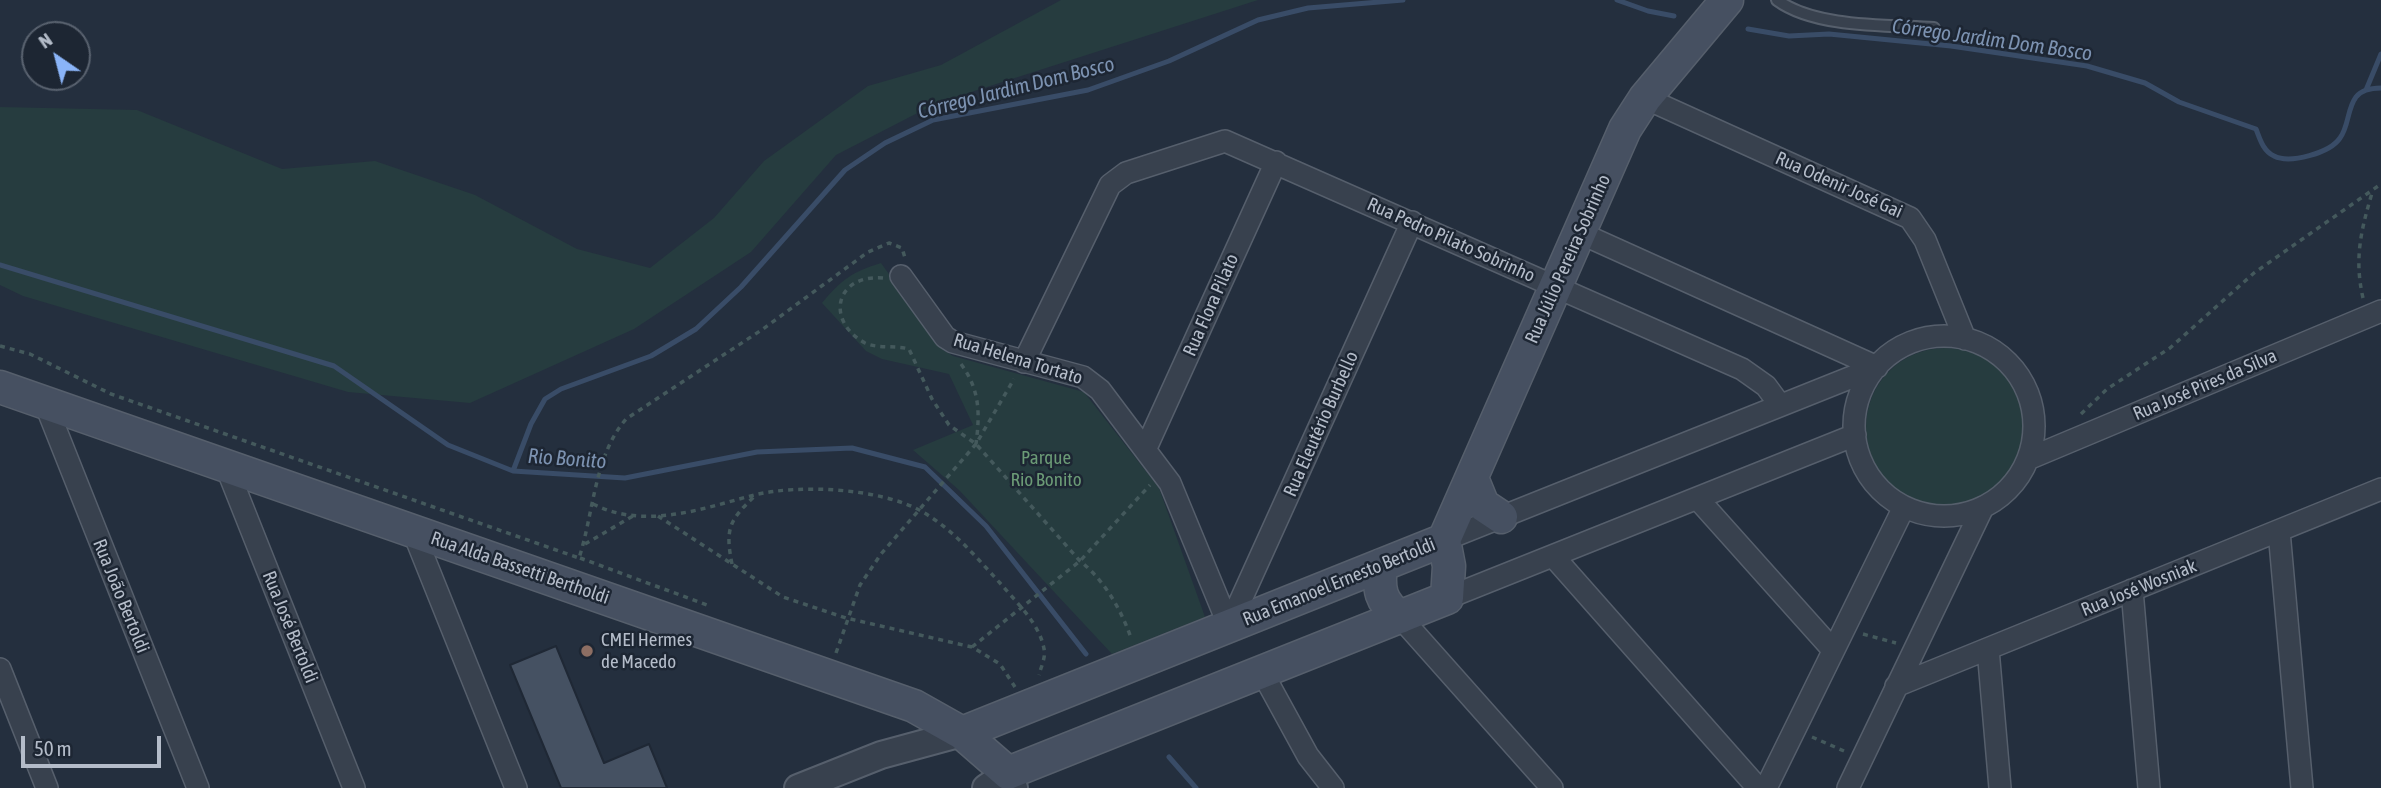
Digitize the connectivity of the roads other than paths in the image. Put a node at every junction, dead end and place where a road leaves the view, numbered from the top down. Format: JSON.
{"nodes":[{"id":1,"x":1727,"y":0,"type":"edge"},
{"id":2,"x":1777,"y":0,"type":"edge"},
{"id":3,"x":1934,"y":27,"type":"dead end"},
{"id":4,"x":1645,"y":98,"type":"junction"},
{"id":5,"x":1276,"y":162,"type":"junction"},
{"id":6,"x":1412,"y":222,"type":"junction"},
{"id":7,"x":1580,"y":233,"type":"junction"},
{"id":8,"x":892,"y":277,"type":"road end"},
{"id":9,"x":1556,"y":286,"type":"junction"},
{"id":10,"x":2374,"y":314,"type":"edge"},
{"id":11,"x":1965,"y":338,"type":"junction"},
{"id":12,"x":1024,"y":362,"type":"junction"},
{"id":13,"x":1877,"y":367,"type":"junction"},
{"id":14,"x":0,"y":387,"type":"edge"},
{"id":15,"x":44,"y":403,"type":"junction"},
{"id":16,"x":1780,"y":405,"type":"junction"},
{"id":17,"x":1854,"y":435,"type":"junction"},
{"id":18,"x":1146,"y":448,"type":"junction"},
{"id":19,"x":2028,"y":459,"type":"junction"},
{"id":20,"x":226,"y":466,"type":"junction"},
{"id":21,"x":1472,"y":478,"type":"junction"},
{"id":22,"x":2381,"y":489,"type":"edge"},
{"id":23,"x":1697,"y":498,"type":"junction"},
{"id":24,"x":1903,"y":507,"type":"junction"},
{"id":25,"x":1983,"y":507,"type":"junction"},
{"id":26,"x":1501,"y":517,"type":"junction"},
{"id":27,"x":2279,"y":530,"type":"junction"},
{"id":28,"x":413,"y":531,"type":"junction"},
{"id":29,"x":1444,"y":540,"type":"junction"},
{"id":30,"x":1552,"y":556,"type":"junction"},
{"id":31,"x":1381,"y":565,"type":"junction"},
{"id":32,"x":2132,"y":590,"type":"junction"},
{"id":33,"x":1447,"y":598,"type":"junction"},
{"id":34,"x":1400,"y":617,"type":"junction"},
{"id":35,"x":1229,"y":626,"type":"junction"},
{"id":36,"x":1988,"y":649,"type":"junction"},
{"id":37,"x":1833,"y":650,"type":"junction"},
{"id":38,"x":0,"y":669,"type":"edge"},
{"id":39,"x":1262,"y":672,"type":"junction"},
{"id":40,"x":1896,"y":687,"type":"junction"},
{"id":41,"x":962,"y":733,"type":"junction"},
{"id":42,"x":1003,"y":783,"type":"edge"},
{"id":43,"x":47,"y":788,"type":"edge"},
{"id":44,"x":198,"y":788,"type":"edge"},
{"id":45,"x":355,"y":788,"type":"edge"},
{"id":46,"x":516,"y":788,"type":"edge"},
{"id":47,"x":798,"y":788,"type":"edge"},
{"id":48,"x":1333,"y":788,"type":"edge"},
{"id":49,"x":1552,"y":788,"type":"edge"},
{"id":50,"x":1758,"y":788,"type":"edge"},
{"id":51,"x":1766,"y":788,"type":"edge"},
{"id":52,"x":1848,"y":788,"type":"edge"},
{"id":53,"x":2000,"y":788,"type":"edge"},
{"id":54,"x":2150,"y":788,"type":"edge"},
{"id":55,"x":2302,"y":788,"type":"edge"}],
"edges":[{"from":1,"to":4,"type":"main road","name":"Rua Júlio Pereira Sobrinho"},
{"from":2,"to":3,"type":"lane"},
{"from":4,"to":7,"type":"main road","name":"Rua Júlio Pereira Sobrinho"},
{"from":4,"to":11,"type":"street","name":"Rua Odenir José Gai"},
{"from":5,"to":6,"type":"street","name":"Rua Pedro Pilato Sobrinho"},
{"from":5,"to":12,"type":"street","name":"Rua Pedro Pilato Sobrinho"},
{"from":5,"to":18,"type":"street","name":"Rua Flora Pilato"},
{"from":6,"to":9,"type":"street","name":"Rua Pedro Pilato Sobrinho"},
{"from":6,"to":35,"type":"street","name":"Rua Eleutério Burbello"},
{"from":7,"to":9,"type":"main road","name":"Rua Júlio Pereira Sobrinho"},
{"from":7,"to":13,"type":"street"},
{"from":8,"to":12,"type":"street","name":"Rua Helena Tortato"},
{"from":9,"to":16,"type":"street","name":"Rua Pedro Pilato Sobrinho"},
{"from":9,"to":21,"type":"main road","name":"Rua Júlio Pereira Sobrinho"},
{"from":10,"to":19,"type":"street","name":"Rua José Pires da Silva"},
{"from":11,"to":13,"type":"street"},
{"from":11,"to":19,"type":"street"},
{"from":12,"to":18,"type":"street","name":"Rua Helena Tortato"},
{"from":13,"to":16,"type":"street","name":"Rua Emanoel Ernesto Bertoldi"},
{"from":13,"to":17,"type":"street"},
{"from":14,"to":15,"type":"main road","name":"Rua Alda Bassetti Bertholdi"},
{"from":15,"to":20,"type":"main road","name":"Rua Alda Bassetti Bertholdi"},
{"from":15,"to":44,"type":"street","name":"Rua João Bertoldi"},
{"from":16,"to":26,"type":"street","name":"Rua Emanoel Ernesto Bertoldi"},
{"from":17,"to":23,"type":"street"},
{"from":17,"to":24,"type":"street"},
{"from":18,"to":35,"type":"street","name":"Rua Helena Tortato"},
{"from":19,"to":25,"type":"street"},
{"from":20,"to":28,"type":"main road","name":"Rua Alda Bassetti Bertholdi"},
{"from":20,"to":45,"type":"street","name":"Rua José Bertoldi"},
{"from":21,"to":26,"type":"main road"},
{"from":21,"to":29,"type":"main road","name":"Rua Júlio Pereira Sobrinho"},
{"from":22,"to":27,"type":"street","name":"Rua José Wosniak"},
{"from":23,"to":30,"type":"street"},
{"from":23,"to":37,"type":"street"},
{"from":24,"to":25,"type":"street"},
{"from":24,"to":37,"type":"street"},
{"from":25,"to":40,"type":"street"},
{"from":26,"to":29,"type":"street","name":"Rua Emanoel Ernesto Bertoldi"},
{"from":27,"to":32,"type":"street","name":"Rua José Wosniak"},
{"from":27,"to":55,"type":"street"},
{"from":28,"to":41,"type":"main road","name":"Rua Alda Bassetti Bertholdi"},
{"from":28,"to":46,"type":"street"},
{"from":29,"to":31,"type":"main road","name":"Rua Emanoel Ernesto Bertoldi"},
{"from":29,"to":33,"type":"main road"},
{"from":30,"to":33,"type":"street"},
{"from":30,"to":50,"type":"street"},
{"from":31,"to":34,"type":"main road"},
{"from":31,"to":35,"type":"main road","name":"Rua Emanoel Ernesto Bertoldi"},
{"from":32,"to":36,"type":"street","name":"Rua José Wosniak"},
{"from":32,"to":54,"type":"street"},
{"from":33,"to":34,"type":"main road"},
{"from":34,"to":39,"type":"main road"},
{"from":34,"to":49,"type":"street"},
{"from":35,"to":41,"type":"main road","name":"Rua Emanoel Ernesto Bertoldi"},
{"from":36,"to":40,"type":"street","name":"Rua José Wosniak"},
{"from":36,"to":53,"type":"street"},
{"from":37,"to":51,"type":"street"},
{"from":38,"to":43,"type":"street"},
{"from":39,"to":42,"type":"main road"},
{"from":39,"to":48,"type":"street"},
{"from":40,"to":52,"type":"street"},
{"from":41,"to":42,"type":"main road","name":"Rua Alda Bassetti Bertholdi"},
{"from":41,"to":47,"type":"street","name":"Rua Emanoel Ernesto Bertoldi"}]}
